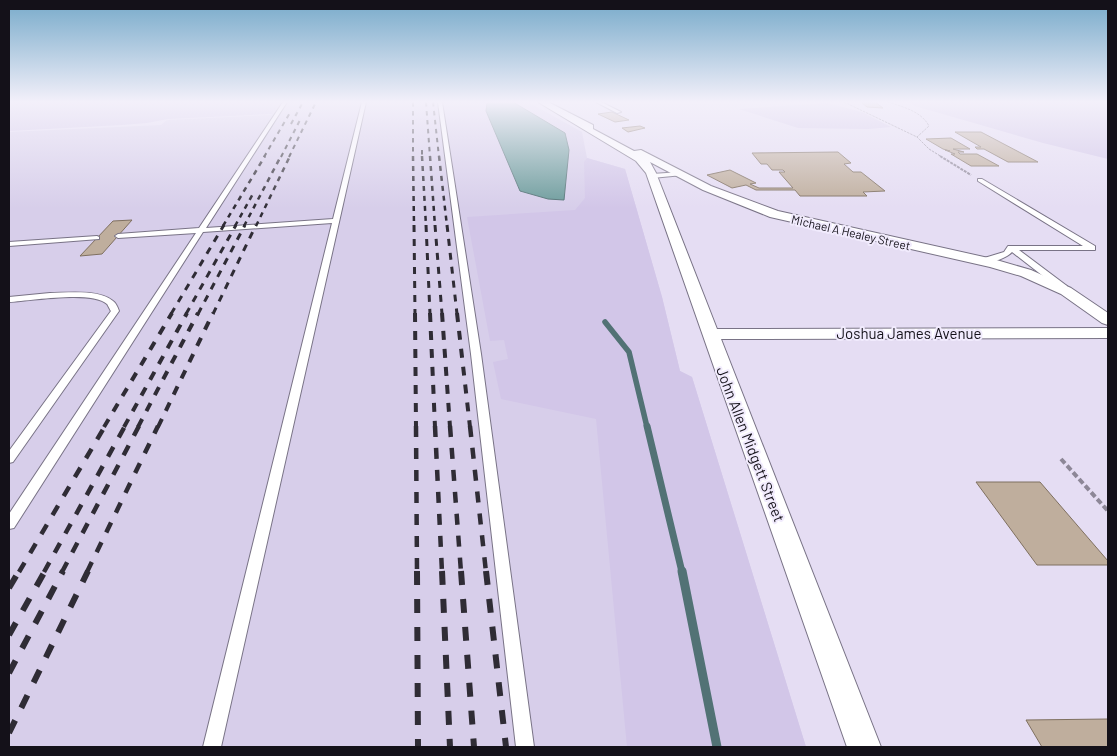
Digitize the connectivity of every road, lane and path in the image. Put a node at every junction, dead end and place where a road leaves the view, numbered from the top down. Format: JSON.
{"nodes":[{"id":1,"x":261,"y":137,"type":"edge"},
{"id":2,"x":356,"y":137,"type":"edge"},
{"id":3,"x":445,"y":137,"type":"edge"},
{"id":4,"x":595,"y":137,"type":"edge"},
{"id":5,"x":608,"y":137,"type":"edge"},
{"id":6,"x":917,"y":137,"type":"edge"},
{"id":7,"x":681,"y":174,"type":"junction"},
{"id":8,"x":652,"y":176,"type":"junction"},
{"id":9,"x":980,"y":180,"type":"joint"},
{"id":10,"x":336,"y":220,"type":"junction"},
{"id":11,"x":200,"y":230,"type":"junction"},
{"id":12,"x":118,"y":236,"type":"dead end"},
{"id":13,"x":97,"y":238,"type":"dead end"},
{"id":14,"x":9,"y":244,"type":"edge"},
{"id":15,"x":1010,"y":248,"type":"junction"},
{"id":16,"x":984,"y":261,"type":"junction"},
{"id":17,"x":1078,"y":298,"type":"junction"},
{"id":18,"x":9,"y":300,"type":"edge"},
{"id":19,"x":1108,"y":320,"type":"edge"},
{"id":20,"x":1108,"y":333,"type":"edge"},
{"id":21,"x":710,"y":334,"type":"junction"},
{"id":22,"x":9,"y":459,"type":"edge"},
{"id":23,"x":1060,"y":459,"type":"dead end"},
{"id":24,"x":1108,"y":511,"type":"edge"},
{"id":25,"x":9,"y":524,"type":"edge"},
{"id":26,"x":212,"y":747,"type":"edge"},
{"id":27,"x":525,"y":747,"type":"edge"},
{"id":28,"x":864,"y":747,"type":"edge"}],
"edges":[{"from":1,"to":11,"type":"lane"},
{"from":2,"to":10,"type":"lane"},
{"from":3,"to":27,"type":"lane"},
{"from":4,"to":8,"type":"street","name":"John Allen Midgett Street"},
{"from":5,"to":7,"type":"street","name":"Michael A Healey Street"},
{"from":6,"to":9,"type":"path"},
{"from":7,"to":8,"type":"lane"},
{"from":7,"to":16,"type":"street","name":"Michael A Healey Street"},
{"from":8,"to":21,"type":"street","name":"John Allen Midgett Street"},
{"from":9,"to":15,"type":"lane"},
{"from":10,"to":11,"type":"lane"},
{"from":10,"to":26,"type":"lane"},
{"from":11,"to":12,"type":"lane"},
{"from":11,"to":25,"type":"lane"},
{"from":13,"to":14,"type":"lane"},
{"from":15,"to":16,"type":"lane"},
{"from":15,"to":17,"type":"lane"},
{"from":16,"to":17,"type":"street","name":"Michael A Healey Street"},
{"from":17,"to":19,"type":"street","name":"Michael A Healey Street"},
{"from":18,"to":22,"type":"lane"},
{"from":20,"to":21,"type":"street","name":"Joshua James Avenue"},
{"from":21,"to":28,"type":"street","name":"John Allen Midgett Street"},
{"from":23,"to":24,"type":"path"}]}
